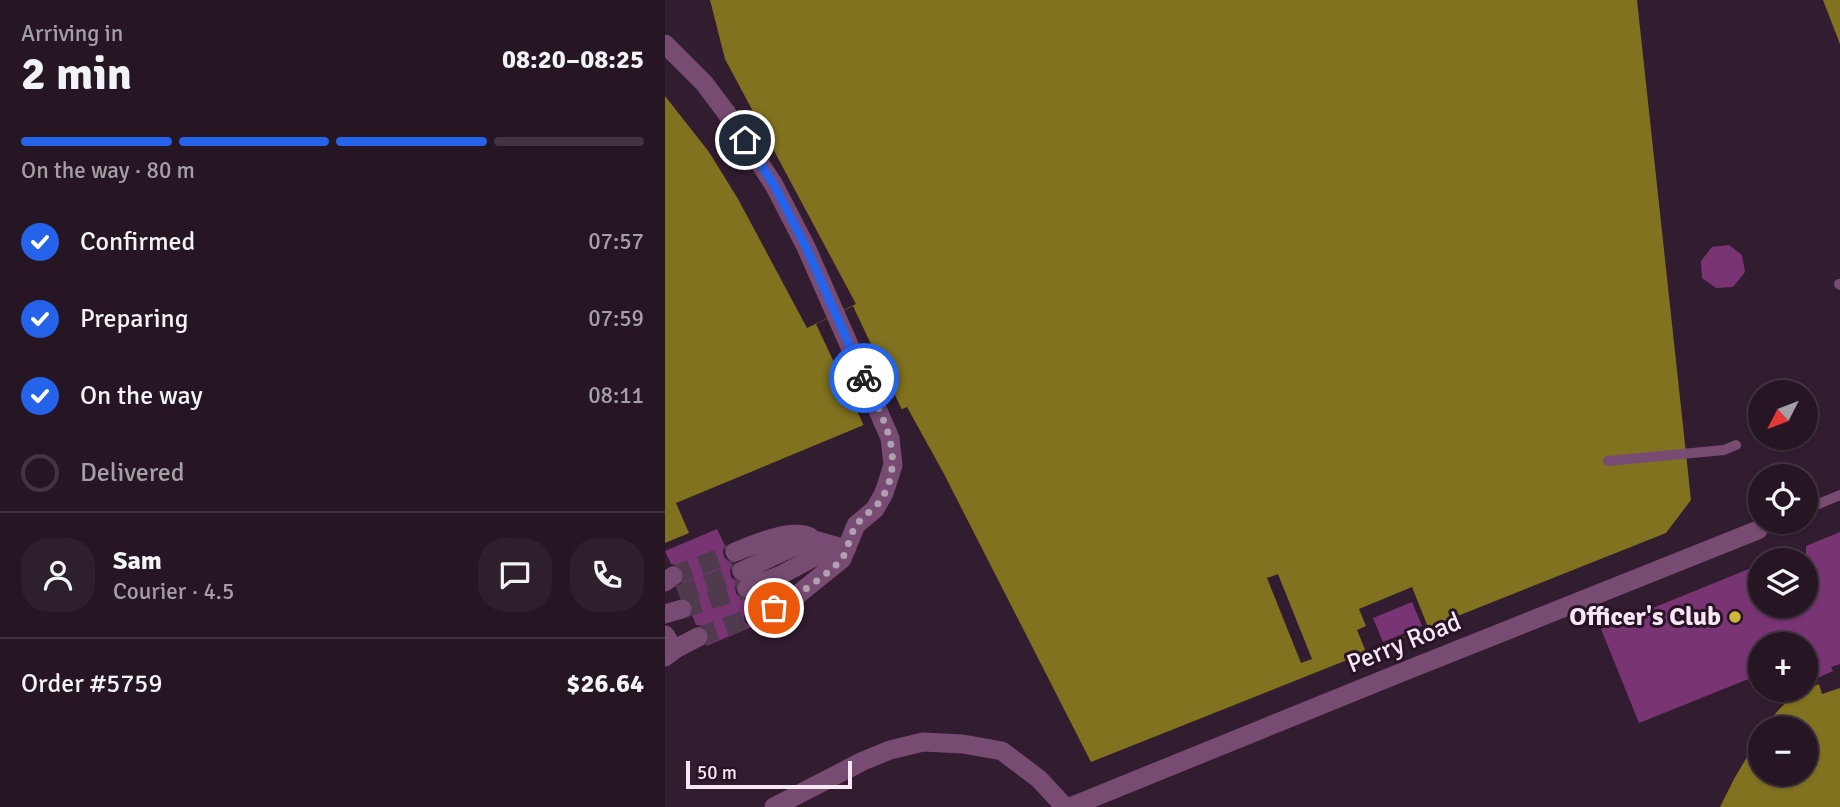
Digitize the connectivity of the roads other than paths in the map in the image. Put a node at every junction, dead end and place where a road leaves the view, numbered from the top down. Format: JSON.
{"nodes":[{"id":1,"x":665,"y":44,"type":"edge"},
{"id":2,"x":1736,"y":445,"type":"dead end"},
{"id":3,"x":1608,"y":461,"type":"dead end"},
{"id":4,"x":1840,"y":495,"type":"edge"},
{"id":5,"x":1818,"y":504,"type":"edge"},
{"id":6,"x":1748,"y":534,"type":"edge"},
{"id":7,"x":814,"y":540,"type":"junction"},
{"id":8,"x":841,"y":547,"type":"junction"},
{"id":9,"x":735,"y":552,"type":"tunnel mouth"},
{"id":10,"x":750,"y":580,"type":"junction"},
{"id":11,"x":698,"y":637,"type":"tunnel mouth"},
{"id":12,"x":668,"y":648,"type":"edge"},
{"id":13,"x":774,"y":807,"type":"edge"},
{"id":14,"x":1068,"y":807,"type":"edge"}],
"edges":[{"from":1,"to":8,"type":"street"},
{"from":2,"to":3,"type":"lane"},
{"from":4,"to":5,"type":"lane"},
{"from":6,"to":14,"type":"street","name":"Perry Road"},
{"from":7,"to":8,"type":"street"},
{"from":7,"to":9,"type":"street"},
{"from":7,"to":10,"type":"street"},
{"from":8,"to":10,"type":"street"},
{"from":8,"to":10,"type":"street"},
{"from":11,"to":12,"type":"street"},
{"from":13,"to":14,"type":"street","name":"Perry Road"}]}
